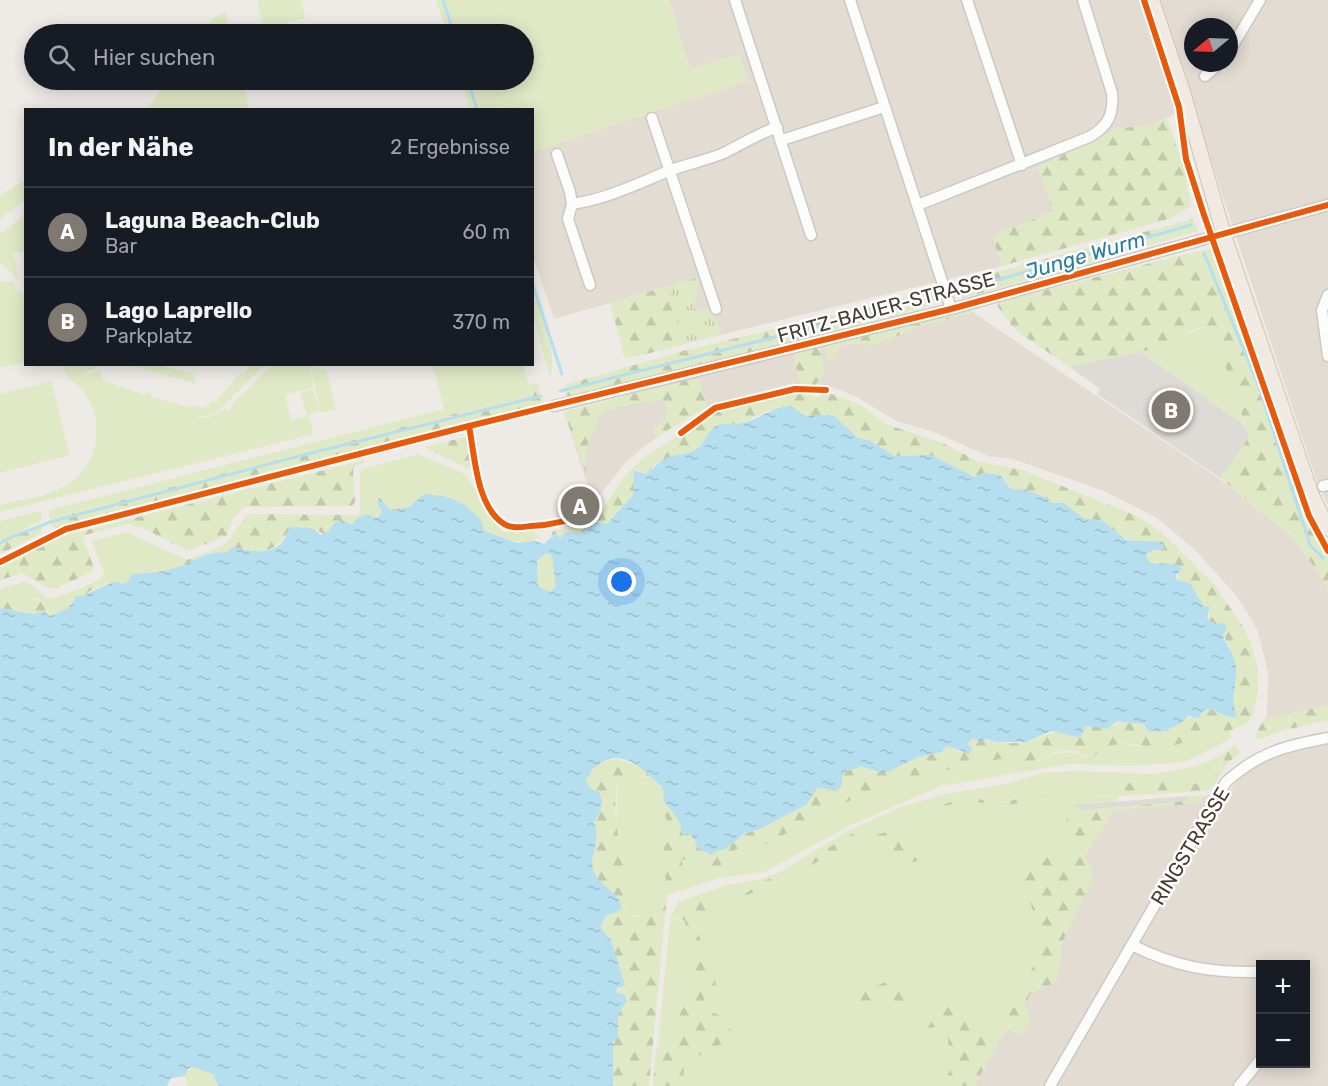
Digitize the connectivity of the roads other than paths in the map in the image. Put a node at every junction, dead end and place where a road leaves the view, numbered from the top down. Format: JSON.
{"nodes":[{"id":1,"x":735,"y":0,"type":"edge"},
{"id":2,"x":862,"y":0,"type":"edge"},
{"id":3,"x":967,"y":0,"type":"edge"},
{"id":4,"x":1083,"y":0,"type":"edge"},
{"id":5,"x":1152,"y":0,"type":"edge"},
{"id":6,"x":1260,"y":0,"type":"edge"},
{"id":7,"x":850,"y":2,"type":"edge"},
{"id":8,"x":1238,"y":37,"type":"edge"},
{"id":9,"x":1210,"y":72,"type":"edge"},
{"id":10,"x":1205,"y":76,"type":"dead end"},
{"id":11,"x":884,"y":107,"type":"junction"},
{"id":12,"x":652,"y":118,"type":"dead end"},
{"id":13,"x":777,"y":127,"type":"junction"},
{"id":14,"x":782,"y":140,"type":"junction"},
{"id":15,"x":557,"y":154,"type":"dead end"},
{"id":16,"x":1022,"y":165,"type":"junction"},
{"id":17,"x":669,"y":171,"type":"junction"},
{"id":18,"x":572,"y":204,"type":"junction"},
{"id":19,"x":918,"y":205,"type":"junction"},
{"id":20,"x":1328,"y":205,"type":"edge"},
{"id":21,"x":811,"y":235,"type":"dead end"},
{"id":22,"x":1224,"y":235,"type":"junction"},
{"id":23,"x":590,"y":285,"type":"dead end"},
{"id":24,"x":1328,"y":295,"type":"edge"},
{"id":25,"x":716,"y":309,"type":"dead end"},
{"id":26,"x":951,"y":309,"type":"junction"},
{"id":27,"x":1328,"y":356,"type":"edge"},
{"id":28,"x":554,"y":406,"type":"dead end"},
{"id":29,"x":1328,"y":529,"type":"edge"},
{"id":30,"x":1328,"y":738,"type":"edge"},
{"id":31,"x":1132,"y":945,"type":"junction"},
{"id":32,"x":1256,"y":972,"type":"edge"},
{"id":33,"x":1256,"y":1065,"type":"edge"},
{"id":34,"x":1050,"y":1086,"type":"edge"},
{"id":35,"x":1239,"y":1086,"type":"edge"}],
"edges":[{"from":1,"to":13,"type":"street"},
{"from":2,"to":7,"type":"street"},
{"from":3,"to":16,"type":"street"},
{"from":4,"to":16,"type":"street"},
{"from":5,"to":22,"type":"main road"},
{"from":6,"to":8,"type":"street"},
{"from":7,"to":11,"type":"street"},
{"from":9,"to":10,"type":"street"},
{"from":11,"to":14,"type":"street"},
{"from":11,"to":19,"type":"street"},
{"from":12,"to":17,"type":"street"},
{"from":13,"to":14,"type":"street"},
{"from":13,"to":17,"type":"street"},
{"from":14,"to":21,"type":"street"},
{"from":15,"to":18,"type":"street"},
{"from":16,"to":19,"type":"street"},
{"from":17,"to":18,"type":"street"},
{"from":17,"to":25,"type":"street"},
{"from":18,"to":23,"type":"street"},
{"from":19,"to":26,"type":"street"},
{"from":20,"to":22,"type":"street","name":"FRITZ-BAUER-STRASSE"},
{"from":22,"to":26,"type":"street","name":"FRITZ-BAUER-STRASSE"},
{"from":22,"to":29,"type":"main road"},
{"from":24,"to":27,"type":"street"},
{"from":26,"to":28,"type":"street","name":"FRITZ-BAUER-STRASSE"},
{"from":30,"to":31,"type":"street","name":"RINGSTRASSE"},
{"from":31,"to":32,"type":"street"},
{"from":31,"to":34,"type":"street","name":"RINGSTRASSE"},
{"from":33,"to":35,"type":"street"}]}
